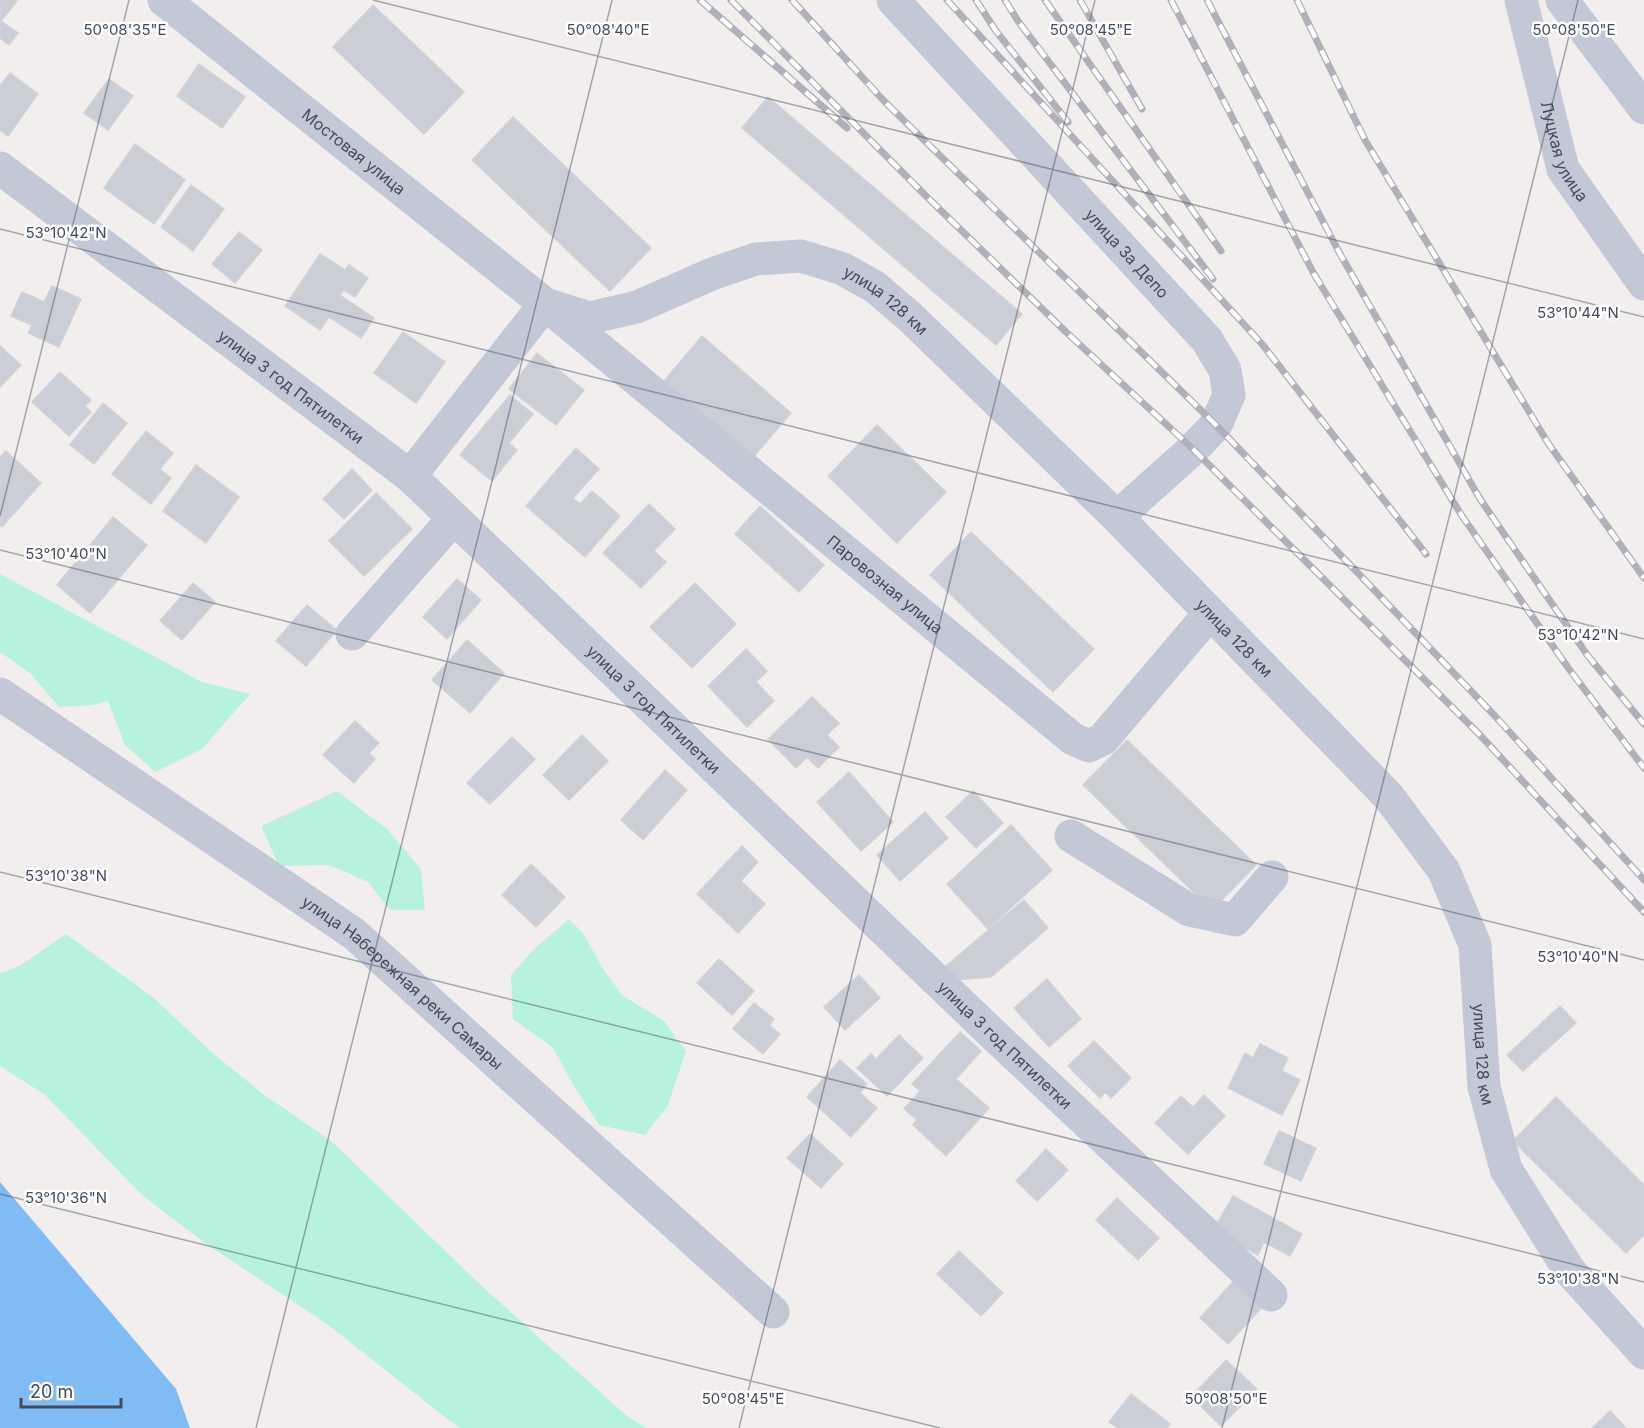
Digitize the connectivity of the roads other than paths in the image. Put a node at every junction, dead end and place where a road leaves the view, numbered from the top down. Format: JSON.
{"nodes":[{"id":1,"x":164,"y":0,"type":"edge"},
{"id":2,"x":893,"y":0,"type":"edge"},
{"id":3,"x":1521,"y":0,"type":"edge"},
{"id":4,"x":1562,"y":0,"type":"edge"},
{"id":5,"x":1644,"y":108,"type":"edge"},
{"id":6,"x":0,"y":168,"type":"edge"},
{"id":7,"x":1644,"y":284,"type":"edge"},
{"id":8,"x":545,"y":304,"type":"junction"},
{"id":9,"x":410,"y":477,"type":"junction"},
{"id":10,"x":1118,"y":517,"type":"junction"},
{"id":11,"x":453,"y":519,"type":"junction"},
{"id":12,"x":1210,"y":614,"type":"junction"},
{"id":13,"x":352,"y":634,"type":"dead end"},
{"id":14,"x":0,"y":694,"type":"edge"},
{"id":15,"x":1071,"y":836,"type":"dead end"},
{"id":16,"x":1272,"y":877,"type":"dead end"},
{"id":17,"x":1271,"y":1295,"type":"dead end"},
{"id":18,"x":773,"y":1312,"type":"dead end"},
{"id":19,"x":1644,"y":1353,"type":"edge"}],
"edges":[{"from":1,"to":8,"type":"street","name":"Мостовая улица"},
{"from":2,"to":10,"type":"street","name":"улица За Депо"},
{"from":3,"to":7,"type":"street","name":"Луцкая улица"},
{"from":4,"to":5,"type":"street"},
{"from":6,"to":9,"type":"street","name":"улица 3 год Пятилетки"},
{"from":8,"to":9,"type":"street"},
{"from":8,"to":10,"type":"street","name":"улица 128 км"},
{"from":8,"to":12,"type":"street","name":"Паровозная улица"},
{"from":9,"to":11,"type":"street","name":"улица 3 год Пятилетки"},
{"from":10,"to":12,"type":"street","name":"улица 128 км"},
{"from":11,"to":13,"type":"street"},
{"from":11,"to":17,"type":"street","name":"улица 3 год Пятилетки"},
{"from":12,"to":19,"type":"street","name":"улица 128 км"},
{"from":14,"to":18,"type":"street","name":"улица Набережная реки Самары"},
{"from":15,"to":16,"type":"street"}]}
